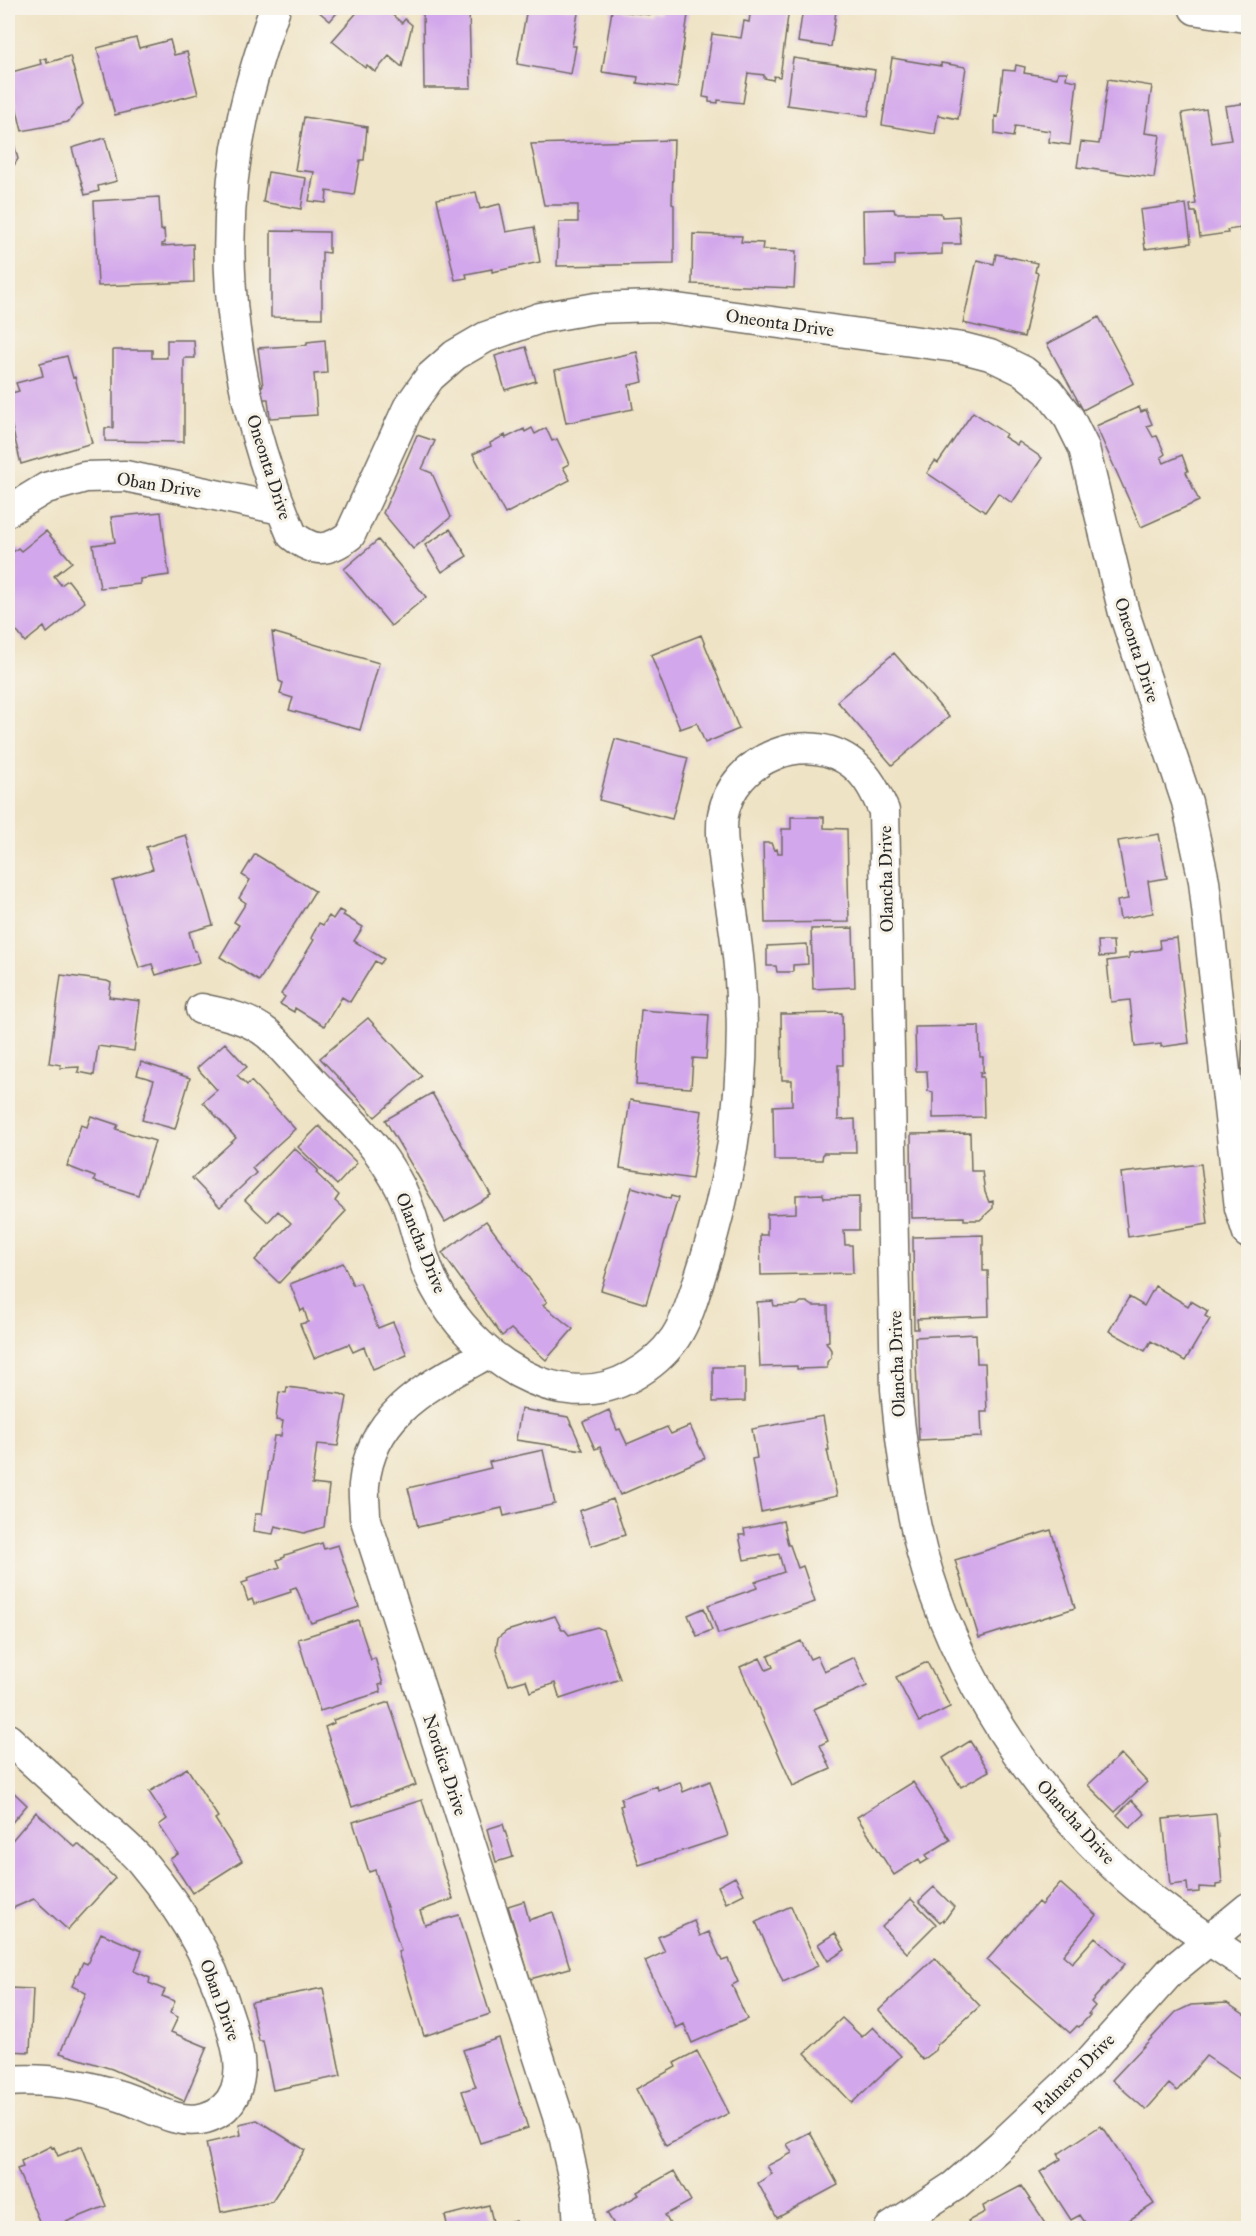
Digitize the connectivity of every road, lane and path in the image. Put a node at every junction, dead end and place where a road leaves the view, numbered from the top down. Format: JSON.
{"nodes":[{"id":1,"x":275,"y":8,"type":"edge"},
{"id":2,"x":1196,"y":8,"type":"edge"},
{"id":3,"x":1248,"y":16,"type":"edge"},
{"id":4,"x":281,"y":509,"type":"junction"},
{"id":5,"x":8,"y":512,"type":"edge"},
{"id":6,"x":201,"y":1009,"type":"dead end"},
{"id":7,"x":1248,"y":1233,"type":"edge"},
{"id":8,"x":488,"y":1353,"type":"junction"},
{"id":9,"x":8,"y":1739,"type":"edge"},
{"id":10,"x":1248,"y":1908,"type":"edge"},
{"id":11,"x":1209,"y":1940,"type":"junction"},
{"id":12,"x":1248,"y":1966,"type":"edge"},
{"id":13,"x":8,"y":2081,"type":"edge"},
{"id":14,"x":579,"y":2229,"type":"edge"},
{"id":15,"x":890,"y":2229,"type":"edge"}],
"edges":[{"from":1,"to":4,"type":"street","name":"Oneonta Drive"},
{"from":2,"to":3,"type":"street"},
{"from":4,"to":5,"type":"street","name":"Oban Drive"},
{"from":4,"to":7,"type":"street","name":"Oneonta Drive"},
{"from":6,"to":8,"type":"street","name":"Olancha Drive"},
{"from":8,"to":11,"type":"street","name":"Olancha Drive"},
{"from":8,"to":14,"type":"street","name":"Nordica Drive"},
{"from":9,"to":13,"type":"street","name":"Oban Drive"},
{"from":10,"to":11,"type":"street","name":"Palmero Drive"},
{"from":11,"to":12,"type":"street","name":"Olancha Drive"},
{"from":11,"to":15,"type":"street","name":"Palmero Drive"}]}
